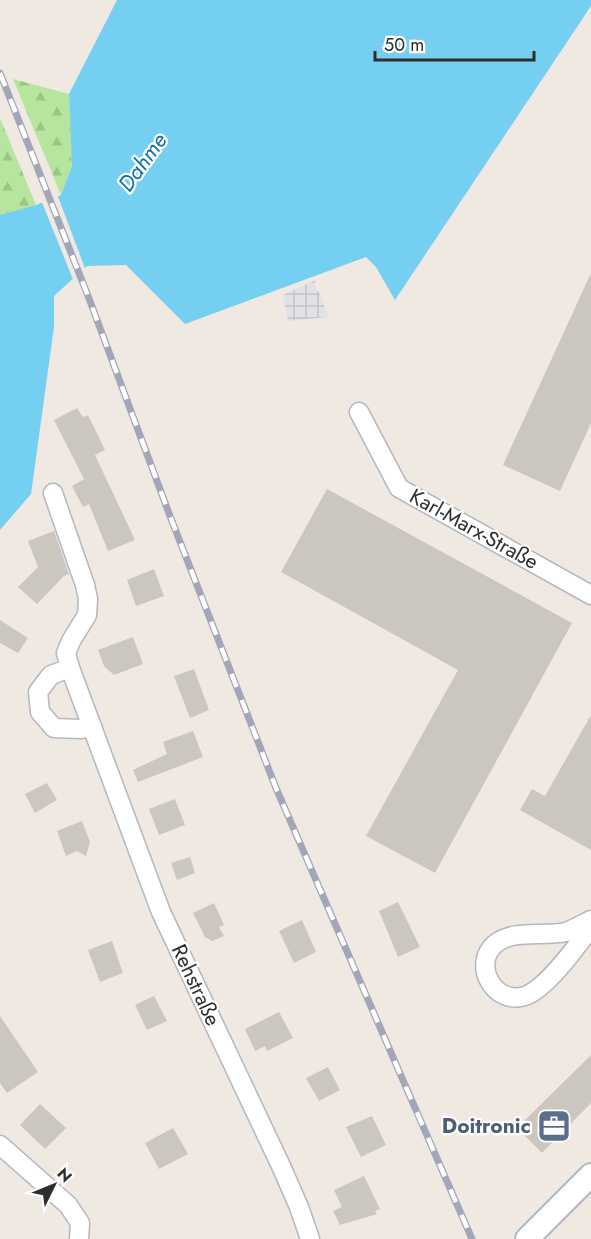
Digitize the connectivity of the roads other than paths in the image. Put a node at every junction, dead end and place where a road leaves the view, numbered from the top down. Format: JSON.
{"nodes":[{"id":1,"x":358,"y":412,"type":"dead end"},
{"id":2,"x":53,"y":493,"type":"dead end"},
{"id":3,"x":591,"y":595,"type":"edge"},
{"id":4,"x":70,"y":668,"type":"junction"},
{"id":5,"x":92,"y":726,"type":"junction"},
{"id":6,"x":591,"y":920,"type":"edge"},
{"id":7,"x":591,"y":927,"type":"edge"},
{"id":8,"x":0,"y":1145,"type":"edge"},
{"id":9,"x":591,"y":1175,"type":"edge"},
{"id":10,"x":79,"y":1239,"type":"edge"},
{"id":11,"x":310,"y":1239,"type":"edge"},
{"id":12,"x":527,"y":1239,"type":"edge"}],
"edges":[{"from":1,"to":3,"type":"street","name":"Karl-Marx-Straße"},
{"from":2,"to":4,"type":"street","name":"Rehstraße"},
{"from":4,"to":5,"type":"street","name":"Rehstraße"},
{"from":4,"to":5,"type":"street"},
{"from":5,"to":11,"type":"street","name":"Rehstraße"},
{"from":6,"to":7,"type":"street"},
{"from":8,"to":10,"type":"street"},
{"from":9,"to":12,"type":"street"}]}
